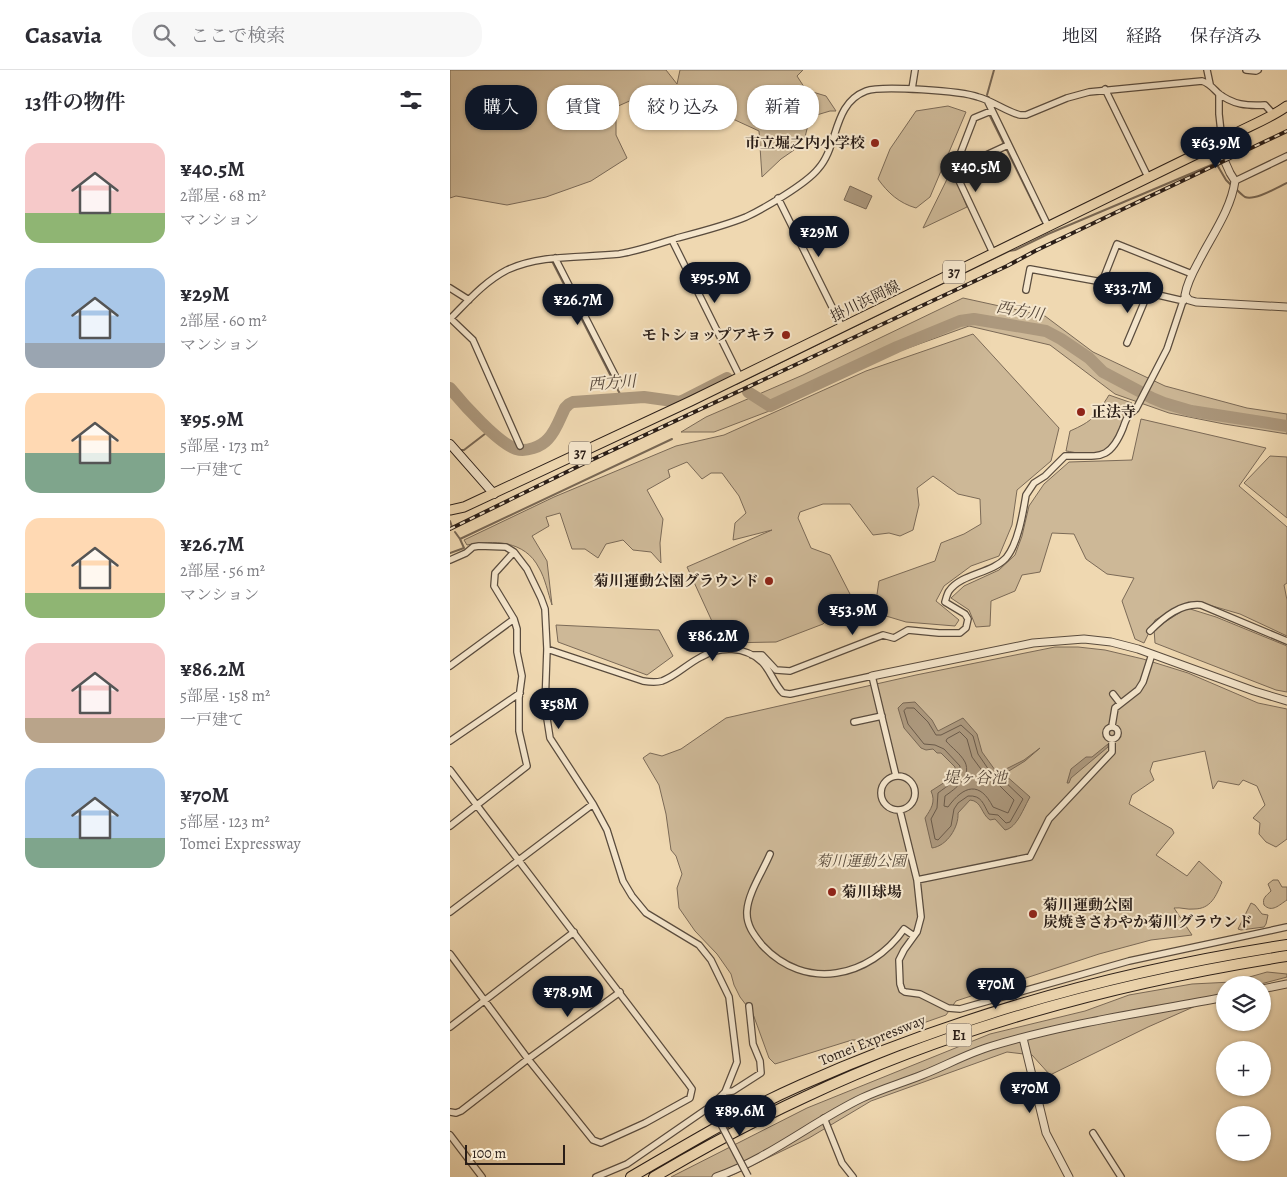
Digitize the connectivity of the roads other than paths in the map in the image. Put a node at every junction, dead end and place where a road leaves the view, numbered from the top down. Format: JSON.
{"nodes":[{"id":1,"x":915,"y":70,"type":"edge"},
{"id":2,"x":1207,"y":70,"type":"edge"},
{"id":3,"x":1246,"y":70,"type":"edge"},
{"id":4,"x":1258,"y":70,"type":"edge"},
{"id":5,"x":1210,"y":84,"type":"junction"},
{"id":6,"x":1105,"y":89,"type":"junction"},
{"id":7,"x":912,"y":90,"type":"junction"},
{"id":8,"x":1219,"y":94,"type":"junction"},
{"id":9,"x":987,"y":100,"type":"junction"},
{"id":10,"x":1287,"y":106,"type":"edge"},
{"id":11,"x":989,"y":112,"type":"junction"},
{"id":12,"x":1274,"y":115,"type":"junction"},
{"id":13,"x":1220,"y":142,"type":"junction"},
{"id":14,"x":1006,"y":146,"type":"junction"},
{"id":15,"x":1287,"y":156,"type":"edge"},
{"id":16,"x":954,"y":170,"type":"junction"},
{"id":17,"x":1148,"y":177,"type":"junction"},
{"id":18,"x":1235,"y":181,"type":"junction"},
{"id":19,"x":778,"y":198,"type":"junction"},
{"id":20,"x":1048,"y":226,"type":"junction"},
{"id":21,"x":672,"y":240,"type":"junction"},
{"id":22,"x":993,"y":253,"type":"junction"},
{"id":23,"x":555,"y":258,"type":"junction"},
{"id":24,"x":1192,"y":274,"type":"junction"},
{"id":25,"x":1102,"y":282,"type":"junction"},
{"id":26,"x":450,"y":288,"type":"edge"},
{"id":27,"x":1026,"y":290,"type":"dead end"},
{"id":28,"x":1148,"y":293,"type":"junction"},
{"id":29,"x":1184,"y":298,"type":"junction"},
{"id":30,"x":469,"y":300,"type":"junction"},
{"id":31,"x":1287,"y":307,"type":"edge"},
{"id":32,"x":450,"y":319,"type":"edge"},
{"id":33,"x":842,"y":327,"type":"junction"},
{"id":34,"x":1127,"y":343,"type":"dead end"},
{"id":35,"x":740,"y":377,"type":"junction"},
{"id":36,"x":620,"y":384,"type":"dead end"},
{"id":37,"x":450,"y":444,"type":"edge"},
{"id":38,"x":520,"y":446,"type":"dead end"},
{"id":39,"x":494,"y":494,"type":"junction"},
{"id":40,"x":450,"y":510,"type":"edge"},
{"id":41,"x":514,"y":552,"type":"junction"},
{"id":42,"x":450,"y":560,"type":"edge"},
{"id":43,"x":514,"y":619,"type":"junction"},
{"id":44,"x":1150,"y":631,"type":"dead end"},
{"id":45,"x":1287,"y":641,"type":"edge"},
{"id":46,"x":547,"y":649,"type":"junction"},
{"id":47,"x":1152,"y":654,"type":"junction"},
{"id":48,"x":752,"y":655,"type":"junction"},
{"id":49,"x":450,"y":666,"type":"edge"},
{"id":50,"x":872,"y":676,"type":"junction"},
{"id":51,"x":520,"y":692,"type":"junction"},
{"id":52,"x":1113,"y":694,"type":"dead end"},
{"id":53,"x":1287,"y":701,"type":"edge"},
{"id":54,"x":1120,"y":703,"type":"junction"},
{"id":55,"x":882,"y":716,"type":"junction"},
{"id":56,"x":854,"y":722,"type":"dead end"},
{"id":57,"x":450,"y":741,"type":"edge"},
{"id":58,"x":450,"y":770,"type":"edge"},
{"id":59,"x":896,"y":776,"type":"junction"},
{"id":60,"x":593,"y":804,"type":"junction"},
{"id":61,"x":476,"y":806,"type":"junction"},
{"id":62,"x":900,"y":810,"type":"junction"},
{"id":63,"x":450,"y":826,"type":"edge"},
{"id":64,"x":770,"y":854,"type":"dead end"},
{"id":65,"x":518,"y":860,"type":"junction"},
{"id":66,"x":917,"y":880,"type":"junction"},
{"id":67,"x":450,"y":912,"type":"edge"},
{"id":68,"x":1287,"y":927,"type":"edge"},
{"id":69,"x":574,"y":932,"type":"junction"},
{"id":70,"x":914,"y":936,"type":"junction"},
{"id":71,"x":1287,"y":945,"type":"edge"},
{"id":72,"x":450,"y":954,"type":"edge"},
{"id":73,"x":1287,"y":956,"type":"edge"},
{"id":74,"x":1287,"y":984,"type":"edge"},
{"id":75,"x":1271,"y":987,"type":"edge"},
{"id":76,"x":620,"y":992,"type":"junction"},
{"id":77,"x":1216,"y":999,"type":"edge"},
{"id":78,"x":485,"y":1001,"type":"junction"},
{"id":79,"x":749,"y":1006,"type":"dead end"},
{"id":80,"x":450,"y":1027,"type":"edge"},
{"id":81,"x":1023,"y":1038,"type":"junction"},
{"id":82,"x":528,"y":1059,"type":"junction"},
{"id":83,"x":725,"y":1092,"type":"junction"},
{"id":84,"x":712,"y":1107,"type":"junction"},
{"id":85,"x":450,"y":1112,"type":"edge"},
{"id":86,"x":824,"y":1118,"type":"junction"},
{"id":87,"x":1093,"y":1133,"type":"dead end"},
{"id":88,"x":450,"y":1135,"type":"edge"},
{"id":89,"x":748,"y":1176,"type":"edge"},
{"id":90,"x":482,"y":1177,"type":"edge"},
{"id":91,"x":596,"y":1177,"type":"edge"},
{"id":92,"x":631,"y":1177,"type":"edge"},
{"id":93,"x":654,"y":1177,"type":"edge"},
{"id":94,"x":716,"y":1177,"type":"edge"},
{"id":95,"x":853,"y":1177,"type":"edge"},
{"id":96,"x":1070,"y":1177,"type":"edge"},
{"id":97,"x":1121,"y":1177,"type":"edge"}],
"edges":[{"from":1,"to":7,"type":"street"},
{"from":2,"to":5,"type":"street"},
{"from":3,"to":4,"type":"street"},
{"from":5,"to":6,"type":"street"},
{"from":5,"to":8,"type":"street"},
{"from":6,"to":9,"type":"street"},
{"from":6,"to":17,"type":"street"},
{"from":7,"to":9,"type":"street"},
{"from":7,"to":19,"type":"street"},
{"from":8,"to":12,"type":"street"},
{"from":8,"to":13,"type":"street"},
{"from":9,"to":11,"type":"street"},
{"from":10,"to":12,"type":"main road","name":"掛川浜岡線","number":"37"},
{"from":11,"to":14,"type":"street"},
{"from":11,"to":16,"type":"street"},
{"from":12,"to":13,"type":"main road","name":"掛川浜岡線","number":"37"},
{"from":13,"to":17,"type":"main road","name":"掛川浜岡線","number":"37"},
{"from":13,"to":18,"type":"street"},
{"from":14,"to":16,"type":"street"},
{"from":14,"to":20,"type":"street"},
{"from":15,"to":18,"type":"street"},
{"from":16,"to":22,"type":"street"},
{"from":17,"to":20,"type":"main road","name":"掛川浜岡線","number":"37"},
{"from":18,"to":24,"type":"street"},
{"from":19,"to":21,"type":"street"},
{"from":19,"to":33,"type":"street"},
{"from":20,"to":22,"type":"main road","name":"掛川浜岡線","number":"37"},
{"from":21,"to":23,"type":"street"},
{"from":21,"to":35,"type":"street"},
{"from":22,"to":33,"type":"main road","name":"掛川浜岡線","number":"37"},
{"from":23,"to":30,"type":"street"},
{"from":23,"to":36,"type":"street"},
{"from":24,"to":25,"type":"street"},
{"from":24,"to":29,"type":"street"},
{"from":25,"to":27,"type":"street"},
{"from":25,"to":28,"type":"street"},
{"from":26,"to":30,"type":"street"},
{"from":28,"to":29,"type":"street"},
{"from":28,"to":34,"type":"street"},
{"from":29,"to":31,"type":"street"},
{"from":29,"to":48,"type":"street"},
{"from":30,"to":32,"type":"street"},
{"from":32,"to":38,"type":"street"},
{"from":33,"to":35,"type":"main road","name":"掛川浜岡線","number":"37"},
{"from":35,"to":39,"type":"main road","name":"掛川浜岡線","number":"37"},
{"from":37,"to":39,"type":"main road"},
{"from":39,"to":40,"type":"main road","name":"掛川浜岡線","number":"37"},
{"from":41,"to":42,"type":"street"},
{"from":41,"to":43,"type":"street"},
{"from":41,"to":46,"type":"street"},
{"from":43,"to":49,"type":"street"},
{"from":43,"to":51,"type":"street"},
{"from":44,"to":45,"type":"street"},
{"from":46,"to":48,"type":"street"},
{"from":46,"to":60,"type":"street"},
{"from":47,"to":50,"type":"street"},
{"from":47,"to":53,"type":"street"},
{"from":47,"to":54,"type":"street"},
{"from":48,"to":50,"type":"street"},
{"from":50,"to":55,"type":"street"},
{"from":51,"to":57,"type":"street"},
{"from":51,"to":61,"type":"street"},
{"from":52,"to":54,"type":"street"},
{"from":54,"to":66,"type":"street"},
{"from":55,"to":56,"type":"street"},
{"from":55,"to":59,"type":"street"},
{"from":58,"to":61,"type":"street"},
{"from":59,"to":62,"type":"street"},
{"from":59,"to":62,"type":"street"},
{"from":60,"to":65,"type":"street"},
{"from":60,"to":83,"type":"street"},
{"from":61,"to":63,"type":"street"},
{"from":61,"to":65,"type":"street"},
{"from":62,"to":66,"type":"street"},
{"from":64,"to":70,"type":"street"},
{"from":65,"to":67,"type":"street"},
{"from":65,"to":69,"type":"street"},
{"from":66,"to":70,"type":"street"},
{"from":68,"to":70,"type":"street"},
{"from":69,"to":76,"type":"street"},
{"from":69,"to":78,"type":"street"},
{"from":71,"to":92,"type":"highway","name":"Tomei Expressway","number":"E1"},
{"from":72,"to":78,"type":"street"},
{"from":73,"to":93,"type":"highway","name":"Tomei Expressway","number":"E1"},
{"from":74,"to":75,"type":"street"},
{"from":76,"to":82,"type":"street"},
{"from":76,"to":82,"type":"street"},
{"from":77,"to":81,"type":"street"},
{"from":78,"to":80,"type":"street"},
{"from":78,"to":82,"type":"street"},
{"from":79,"to":83,"type":"street"},
{"from":81,"to":86,"type":"street"},
{"from":81,"to":96,"type":"street"},
{"from":82,"to":85,"type":"street"},
{"from":83,"to":84,"type":"street"},
{"from":84,"to":89,"type":"street","bridge":true},
{"from":84,"to":91,"type":"street"},
{"from":86,"to":94,"type":"street"},
{"from":86,"to":95,"type":"street"},
{"from":87,"to":97,"type":"street"},
{"from":88,"to":90,"type":"street"}]}
